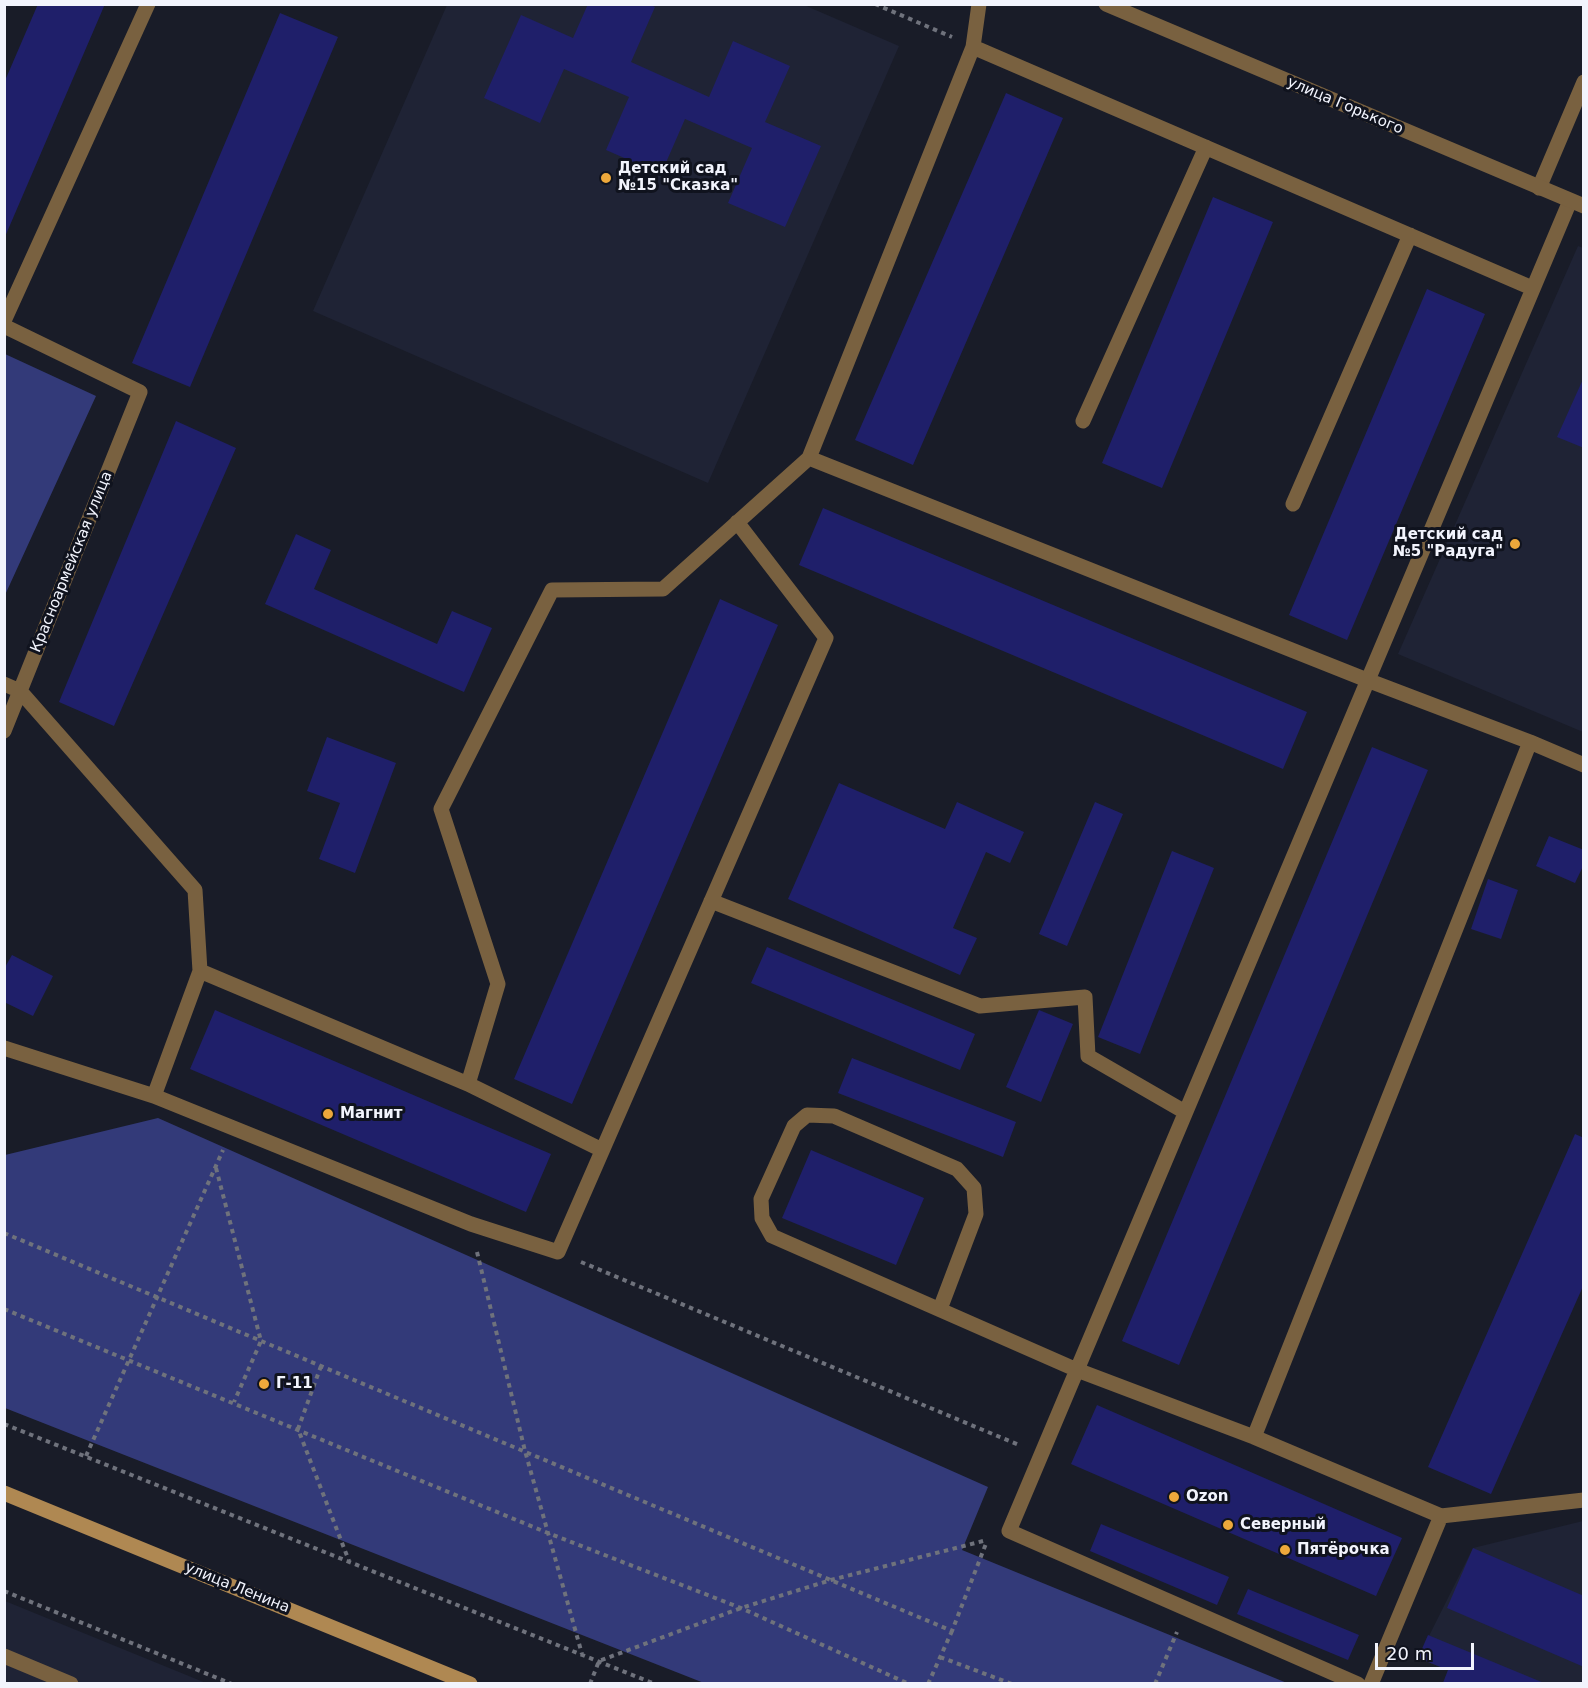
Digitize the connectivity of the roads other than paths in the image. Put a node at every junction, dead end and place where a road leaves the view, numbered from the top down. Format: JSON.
{"nodes":[{"id":1,"x":148,"y":4,"type":"edge"},
{"id":2,"x":979,"y":4,"type":"edge"},
{"id":3,"x":1106,"y":4,"type":"edge"},
{"id":4,"x":973,"y":47,"type":"junction"},
{"id":5,"x":1584,"y":82,"type":"edge"},
{"id":6,"x":1206,"y":147,"type":"junction"},
{"id":7,"x":1539,"y":188,"type":"junction"},
{"id":8,"x":1577,"y":203,"type":"edge"},
{"id":9,"x":1410,"y":235,"type":"junction"},
{"id":10,"x":1532,"y":288,"type":"junction"},
{"id":11,"x":4,"y":321,"type":"edge"},
{"id":12,"x":4,"y":326,"type":"edge"},
{"id":13,"x":1083,"y":421,"type":"dead end"},
{"id":14,"x":809,"y":458,"type":"junction"},
{"id":15,"x":1293,"y":504,"type":"dead end"},
{"id":16,"x":736,"y":522,"type":"junction"},
{"id":17,"x":1367,"y":680,"type":"junction"},
{"id":18,"x":4,"y":684,"type":"edge"},
{"id":19,"x":20,"y":691,"type":"junction"},
{"id":20,"x":4,"y":731,"type":"edge"},
{"id":21,"x":1530,"y":742,"type":"junction"},
{"id":22,"x":1584,"y":765,"type":"edge"},
{"id":23,"x":711,"y":901,"type":"junction"},
{"id":24,"x":200,"y":971,"type":"junction"},
{"id":25,"x":4,"y":1048,"type":"edge"},
{"id":26,"x":468,"y":1084,"type":"junction"},
{"id":27,"x":154,"y":1096,"type":"junction"},
{"id":28,"x":1185,"y":1112,"type":"junction"},
{"id":29,"x":602,"y":1150,"type":"junction"},
{"id":30,"x":940,"y":1309,"type":"junction"},
{"id":31,"x":1077,"y":1370,"type":"junction"},
{"id":32,"x":1254,"y":1437,"type":"junction"},
{"id":33,"x":4,"y":1493,"type":"edge"},
{"id":34,"x":1584,"y":1500,"type":"edge"},
{"id":35,"x":1441,"y":1516,"type":"junction"},
{"id":36,"x":4,"y":1656,"type":"edge"},
{"id":37,"x":71,"y":1683,"type":"edge"},
{"id":38,"x":470,"y":1683,"type":"edge"},
{"id":39,"x":1358,"y":1683,"type":"edge"},
{"id":40,"x":1371,"y":1683,"type":"edge"}],
"edges":[{"from":1,"to":11,"type":"street"},
{"from":2,"to":4,"type":"street"},
{"from":3,"to":7,"type":"street","name":"улица Горького"},
{"from":4,"to":6,"type":"street"},
{"from":4,"to":14,"type":"street"},
{"from":5,"to":7,"type":"street"},
{"from":6,"to":9,"type":"street"},
{"from":6,"to":13,"type":"street"},
{"from":7,"to":8,"type":"street","name":"улица Горького"},
{"from":8,"to":10,"type":"street"},
{"from":9,"to":10,"type":"street"},
{"from":9,"to":15,"type":"street"},
{"from":10,"to":17,"type":"street"},
{"from":12,"to":19,"type":"street","name":"Красноармейская улица"},
{"from":14,"to":16,"type":"street"},
{"from":14,"to":17,"type":"street"},
{"from":16,"to":23,"type":"street"},
{"from":16,"to":26,"type":"street"},
{"from":17,"to":21,"type":"street"},
{"from":17,"to":28,"type":"street"},
{"from":18,"to":19,"type":"street"},
{"from":19,"to":20,"type":"street","name":"Красноармейская улица"},
{"from":19,"to":24,"type":"street"},
{"from":21,"to":22,"type":"street"},
{"from":21,"to":32,"type":"street"},
{"from":23,"to":28,"type":"street"},
{"from":23,"to":29,"type":"street"},
{"from":24,"to":26,"type":"street"},
{"from":24,"to":27,"type":"street"},
{"from":25,"to":27,"type":"street"},
{"from":26,"to":29,"type":"street"},
{"from":27,"to":29,"type":"street"},
{"from":28,"to":31,"type":"street"},
{"from":30,"to":30,"type":"street"},
{"from":30,"to":31,"type":"street"},
{"from":31,"to":32,"type":"street"},
{"from":31,"to":39,"type":"street"},
{"from":32,"to":35,"type":"street"},
{"from":33,"to":38,"type":"main road","name":"улица Ленина"},
{"from":34,"to":35,"type":"street"},
{"from":35,"to":40,"type":"street"},
{"from":36,"to":37,"type":"street"}]}
